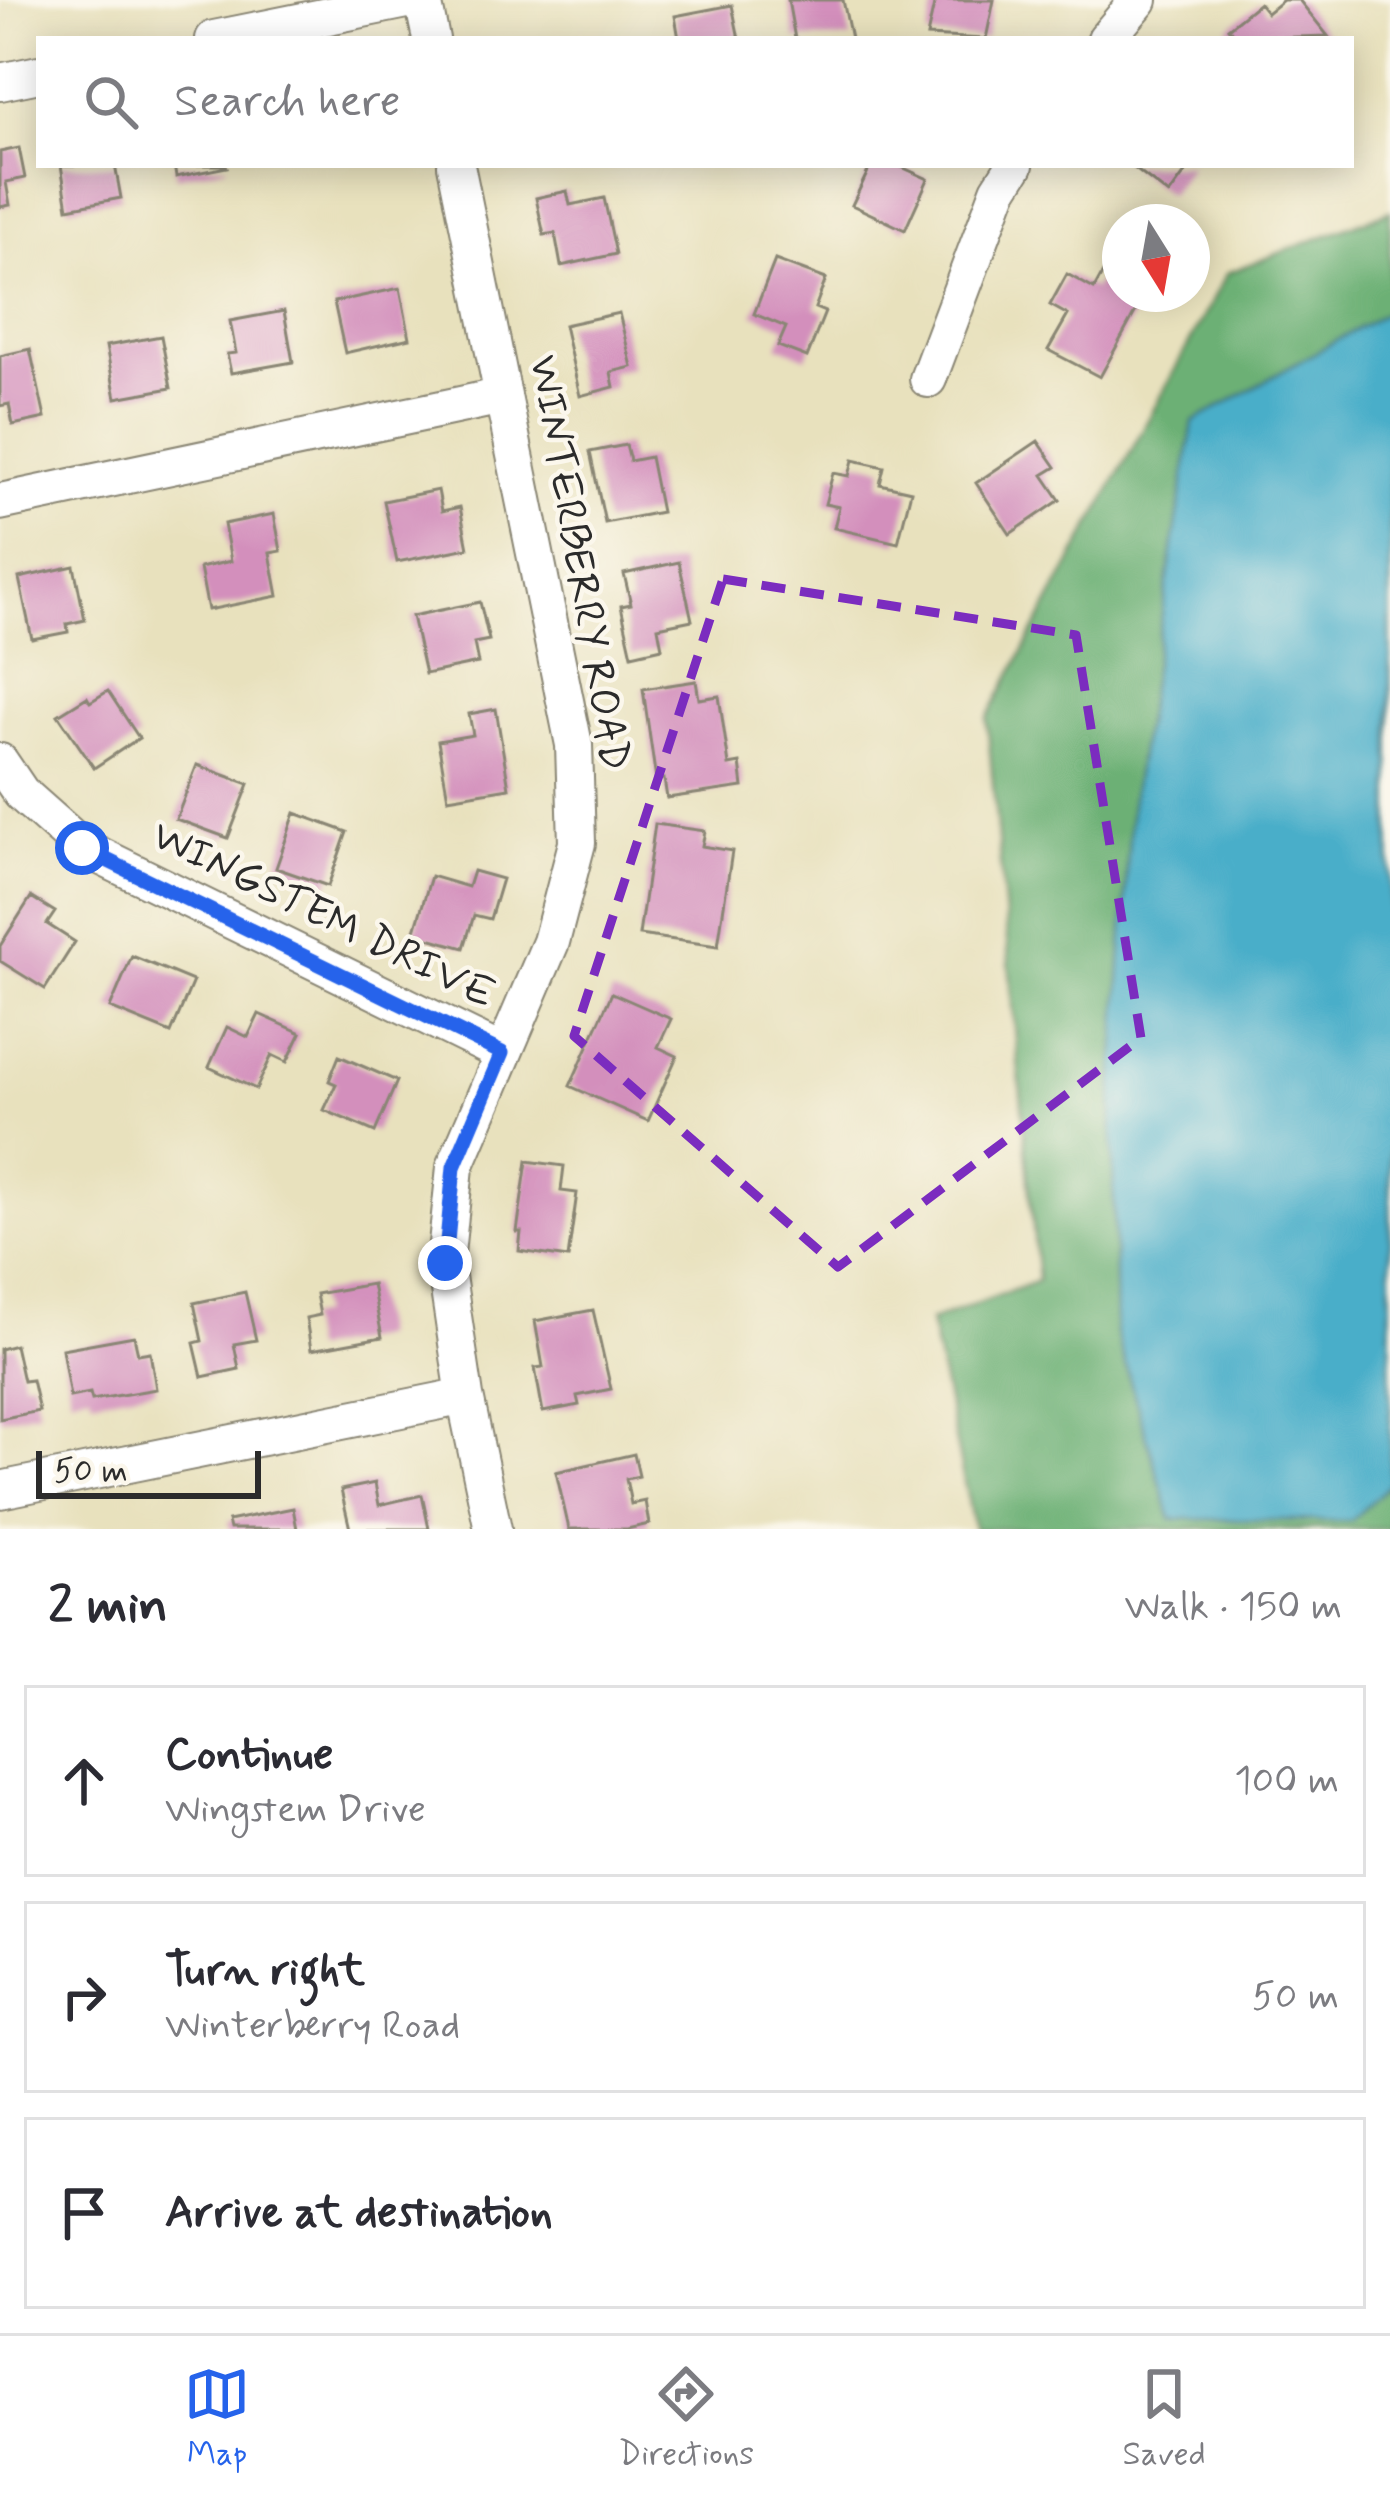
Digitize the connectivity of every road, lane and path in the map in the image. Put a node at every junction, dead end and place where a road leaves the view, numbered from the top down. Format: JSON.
{"nodes":[{"id":1,"x":407,"y":0,"type":"edge"},
{"id":2,"x":423,"y":0,"type":"edge"},
{"id":3,"x":1138,"y":0,"type":"edge"},
{"id":4,"x":229,"y":36,"type":"edge"},
{"id":5,"x":430,"y":36,"type":"edge"},
{"id":6,"x":1108,"y":36,"type":"edge"},
{"id":7,"x":36,"y":75,"type":"edge"},
{"id":8,"x":0,"y":82,"type":"edge"},
{"id":9,"x":457,"y":168,"type":"edge"},
{"id":10,"x":1013,"y":168,"type":"edge"},
{"id":11,"x":928,"y":379,"type":"dead end"},
{"id":12,"x":503,"y":396,"type":"junction"},
{"id":13,"x":0,"y":502,"type":"edge"},
{"id":14,"x":0,"y":762,"type":"edge"},
{"id":15,"x":502,"y":1053,"type":"junction"},
{"id":16,"x":465,"y":1396,"type":"junction"},
{"id":17,"x":0,"y":1490,"type":"edge"},
{"id":18,"x":493,"y":1529,"type":"edge"}],
"edges":[{"from":1,"to":4,"type":"street"},
{"from":2,"to":5,"type":"street"},
{"from":3,"to":6,"type":"street"},
{"from":7,"to":8,"type":"street"},
{"from":9,"to":12,"type":"street","name":"WINTERBERRY ROAD"},
{"from":10,"to":11,"type":"street"},
{"from":12,"to":13,"type":"street"},
{"from":12,"to":15,"type":"street","name":"WINTERBERRY ROAD"},
{"from":14,"to":15,"type":"street","name":"WINGSTEM DRIVE"},
{"from":15,"to":16,"type":"street","name":"WINTERBERRY ROAD"},
{"from":16,"to":17,"type":"street"},
{"from":16,"to":18,"type":"street","name":"WINTERBERRY ROAD"}]}
